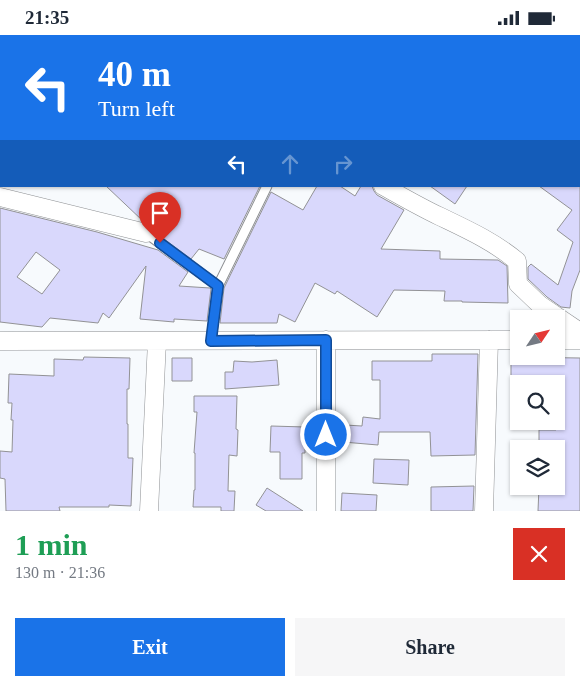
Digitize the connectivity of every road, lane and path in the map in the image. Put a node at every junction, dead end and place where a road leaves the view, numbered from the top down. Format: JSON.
{"nodes":[{"id":1,"x":267,"y":187,"type":"edge"},
{"id":2,"x":385,"y":187,"type":"edge"},
{"id":3,"x":0,"y":197,"type":"edge"},
{"id":4,"x":146,"y":233,"type":"joint"},
{"id":5,"x":218,"y":286,"type":"junction"},
{"id":6,"x":580,"y":332,"type":"edge"},
{"id":7,"x":326,"y":340,"type":"junction"},
{"id":8,"x":489,"y":340,"type":"junction"},
{"id":9,"x":510,"y":340,"type":"edge"},
{"id":10,"x":565,"y":340,"type":"edge"},
{"id":11,"x":580,"y":340,"type":"edge"},
{"id":12,"x":0,"y":341,"type":"edge"},
{"id":13,"x":157,"y":341,"type":"junction"},
{"id":14,"x":211,"y":341,"type":"junction"},
{"id":15,"x":149,"y":511,"type":"edge"},
{"id":16,"x":326,"y":511,"type":"edge"},
{"id":17,"x":484,"y":511,"type":"edge"}],
"edges":[{"from":1,"to":5,"type":"lane"},
{"from":2,"to":6,"type":"street"},
{"from":3,"to":4,"type":"street"},
{"from":4,"to":5,"type":"lane"},
{"from":5,"to":14,"type":"lane"},
{"from":7,"to":8,"type":"street"},
{"from":7,"to":14,"type":"street"},
{"from":7,"to":16,"type":"street"},
{"from":8,"to":9,"type":"street"},
{"from":8,"to":17,"type":"street"},
{"from":10,"to":11,"type":"street"},
{"from":12,"to":13,"type":"street"},
{"from":13,"to":14,"type":"street"},
{"from":13,"to":15,"type":"street"}]}
